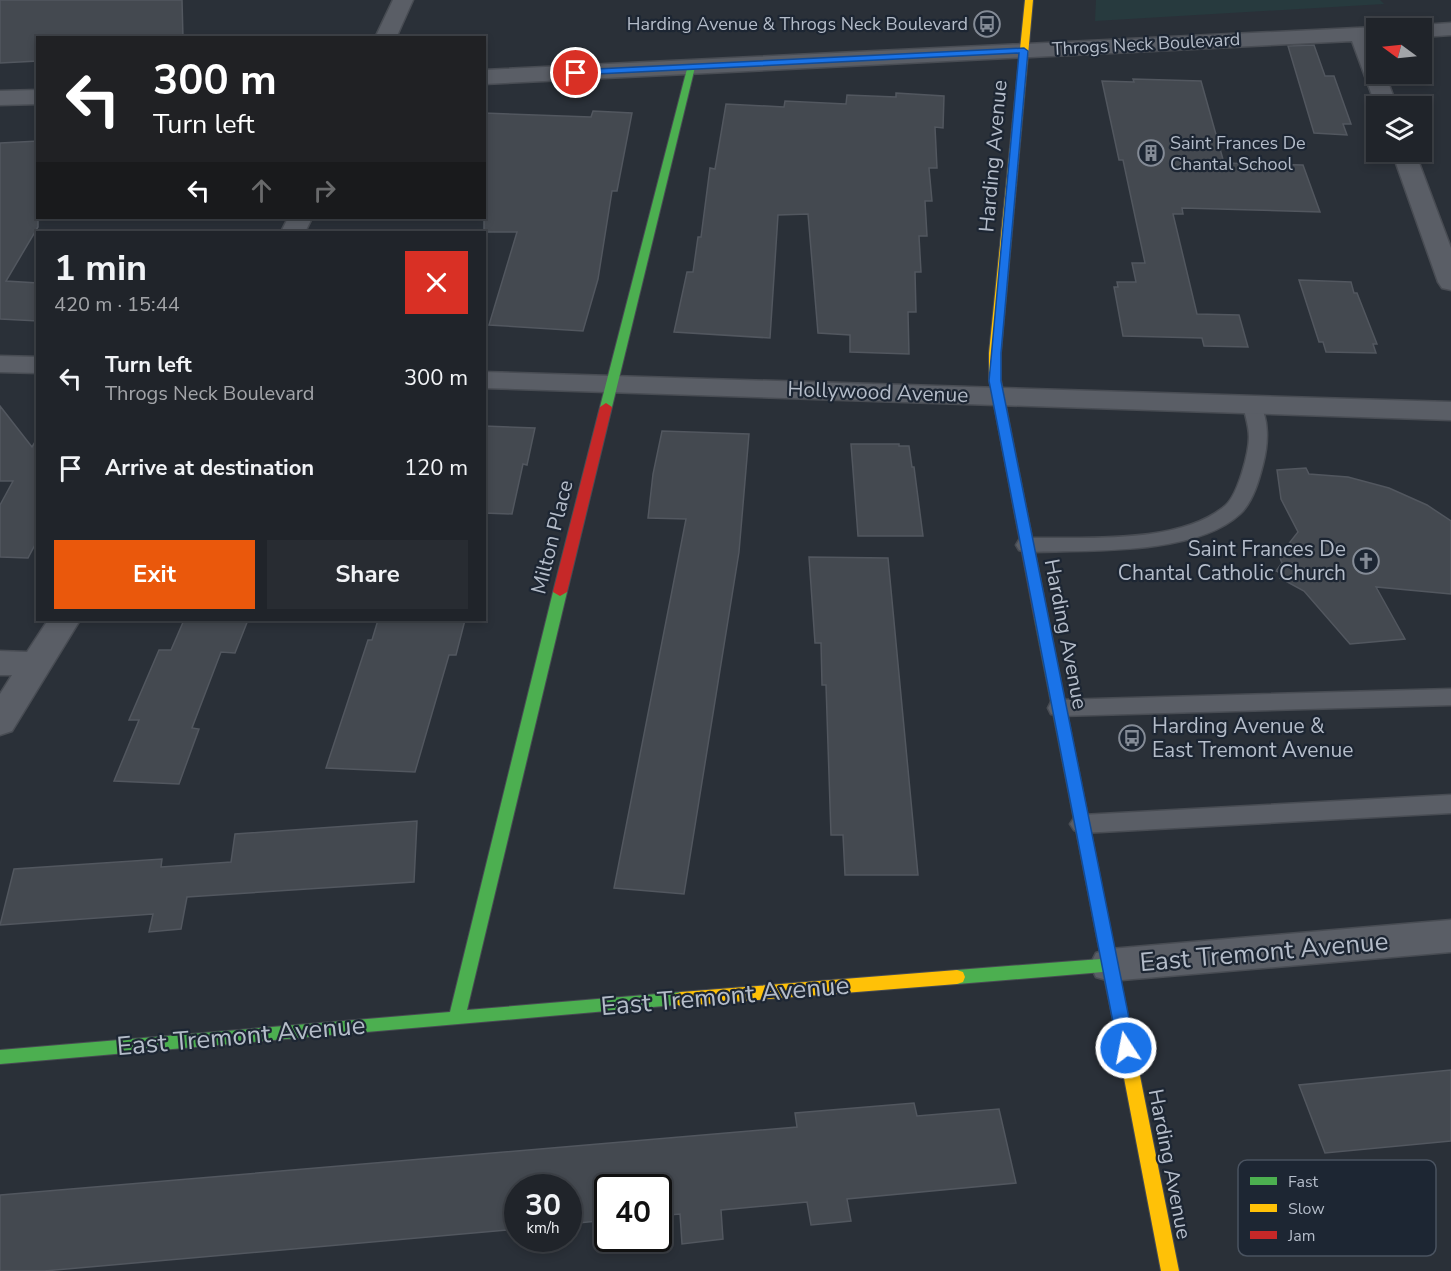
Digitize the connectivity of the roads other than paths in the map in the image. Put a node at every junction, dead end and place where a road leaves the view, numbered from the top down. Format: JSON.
{"nodes":[{"id":1,"x":403,"y":0,"type":"edge"},
{"id":2,"x":1029,"y":0,"type":"edge"},
{"id":3,"x":1451,"y":29,"type":"edge"},
{"id":4,"x":1432,"y":30,"type":"edge"},
{"id":5,"x":1366,"y":33,"type":"edge"},
{"id":6,"x":386,"y":36,"type":"edge"},
{"id":7,"x":1024,"y":51,"type":"junction"},
{"id":8,"x":691,"y":67,"type":"junction"},
{"id":9,"x":486,"y":77,"type":"edge"},
{"id":10,"x":36,"y":97,"type":"edge"},
{"id":11,"x":0,"y":98,"type":"edge"},
{"id":12,"x":1407,"y":162,"type":"edge"},
{"id":13,"x":1451,"y":282,"type":"edge"},
{"id":14,"x":0,"y":364,"type":"edge"},
{"id":15,"x":36,"y":365,"type":"edge"},
{"id":16,"x":486,"y":380,"type":"edge"},
{"id":17,"x":611,"y":384,"type":"junction"},
{"id":18,"x":997,"y":396,"type":"junction"},
{"id":19,"x":1252,"y":405,"type":"junction"},
{"id":20,"x":1451,"y":411,"type":"edge"},
{"id":21,"x":1026,"y":545,"type":"junction"},
{"id":22,"x":63,"y":621,"type":"edge"},
{"id":23,"x":0,"y":663,"type":"edge"},
{"id":24,"x":36,"y":664,"type":"junction"},
{"id":25,"x":1451,"y":697,"type":"edge"},
{"id":26,"x":1059,"y":708,"type":"junction"},
{"id":27,"x":0,"y":722,"type":"edge"},
{"id":28,"x":1451,"y":804,"type":"edge"},
{"id":29,"x":1082,"y":824,"type":"junction"},
{"id":30,"x":1451,"y":936,"type":"edge"},
{"id":31,"x":1110,"y":965,"type":"junction"},
{"id":32,"x":457,"y":1017,"type":"junction"},
{"id":33,"x":0,"y":1057,"type":"edge"},
{"id":34,"x":1170,"y":1271,"type":"edge"}],
"edges":[{"from":1,"to":6,"type":"street"},
{"from":2,"to":7,"type":"street","name":"Harding Avenue"},
{"from":3,"to":4,"type":"street"},
{"from":5,"to":7,"type":"street","name":"Throgs Neck Boulevard"},
{"from":7,"to":8,"type":"street","name":"Throgs Neck Boulevard"},
{"from":7,"to":18,"type":"street","name":"Harding Avenue"},
{"from":8,"to":9,"type":"street","name":"Throgs Neck Boulevard"},
{"from":8,"to":17,"type":"street","name":"Milton Place"},
{"from":10,"to":11,"type":"street"},
{"from":12,"to":13,"type":"street"},
{"from":14,"to":15,"type":"street"},
{"from":16,"to":17,"type":"street","name":"Hollywood Avenue"},
{"from":17,"to":18,"type":"street","name":"Hollywood Avenue"},
{"from":17,"to":32,"type":"street","name":"Milton Place"},
{"from":18,"to":19,"type":"street","name":"Hollywood Avenue"},
{"from":18,"to":21,"type":"street","name":"Harding Avenue"},
{"from":19,"to":20,"type":"street","name":"Hollywood Avenue"},
{"from":19,"to":21,"type":"lane"},
{"from":21,"to":26,"type":"street","name":"Harding Avenue"},
{"from":22,"to":24,"type":"street"},
{"from":23,"to":24,"type":"street"},
{"from":24,"to":27,"type":"street"},
{"from":25,"to":26,"type":"lane"},
{"from":26,"to":29,"type":"street","name":"Harding Avenue"},
{"from":28,"to":29,"type":"lane"},
{"from":29,"to":31,"type":"street","name":"Harding Avenue"},
{"from":30,"to":31,"type":"street","name":"East Tremont Avenue"},
{"from":31,"to":32,"type":"street","name":"East Tremont Avenue"},
{"from":31,"to":34,"type":"street","name":"Harding Avenue"},
{"from":32,"to":33,"type":"street","name":"East Tremont Avenue"}]}
